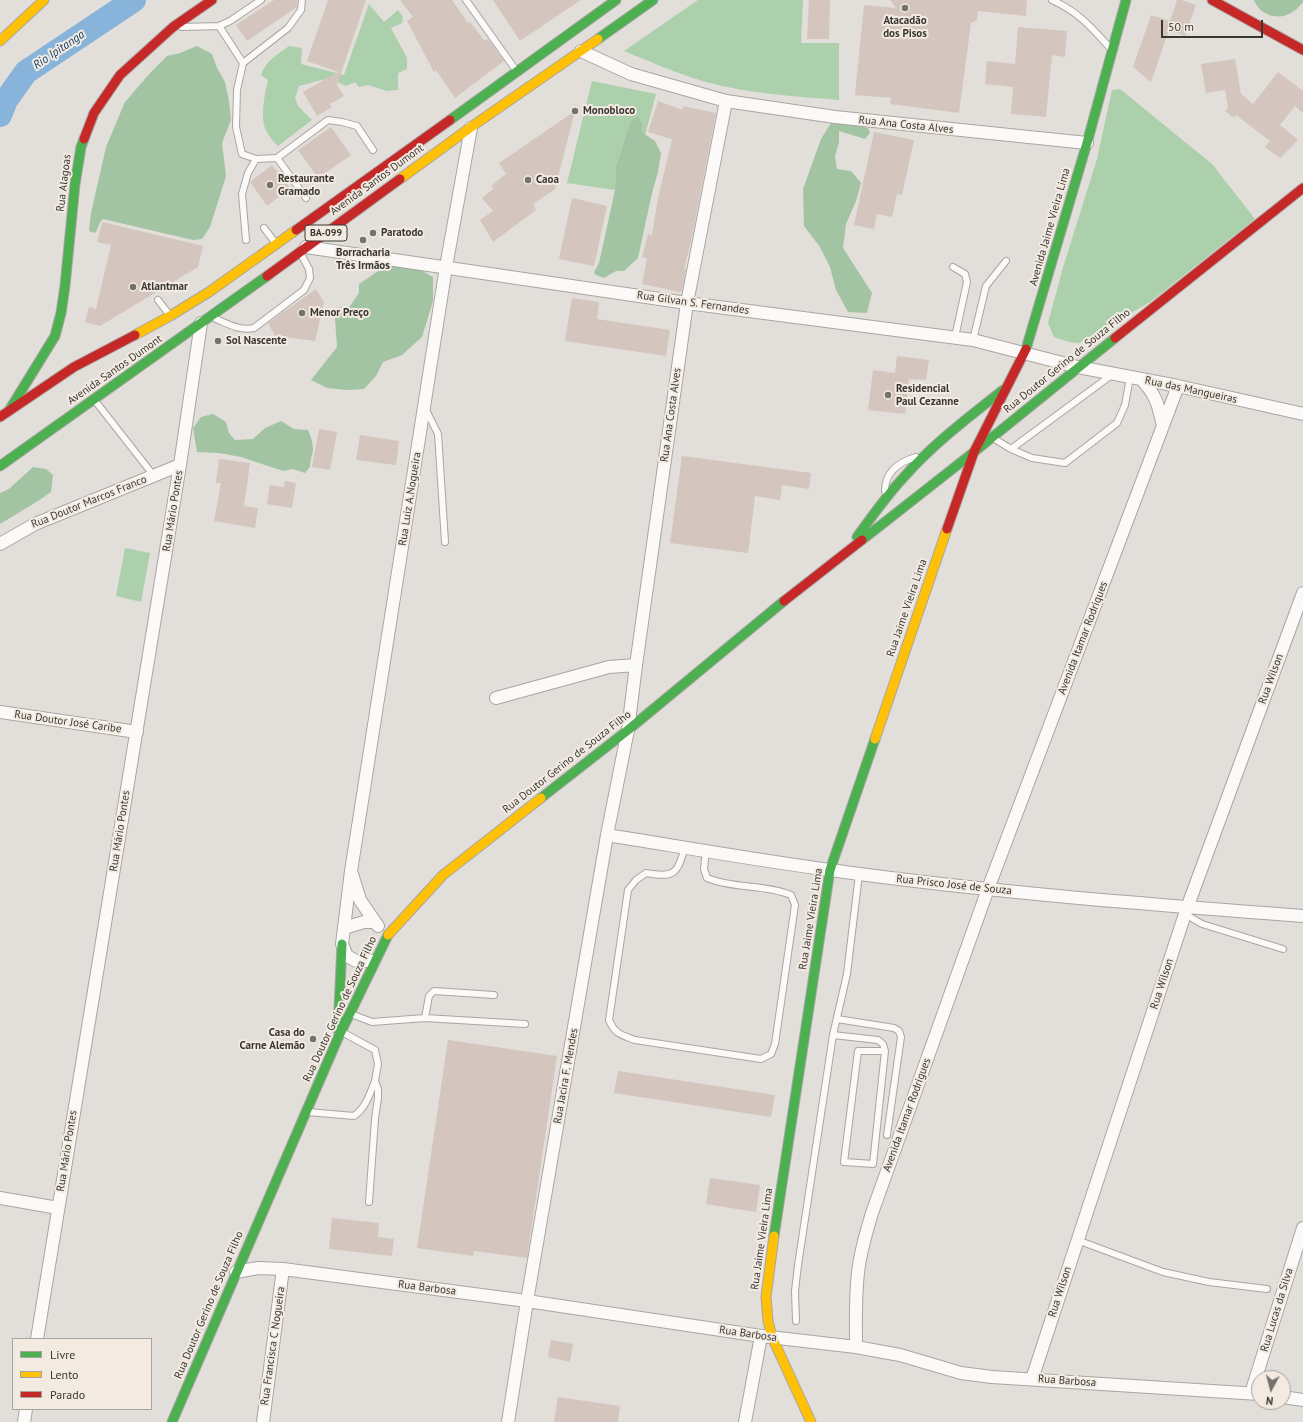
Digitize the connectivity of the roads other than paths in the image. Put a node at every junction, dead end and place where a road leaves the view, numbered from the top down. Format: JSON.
{"nodes":[{"id":1,"x":44,"y":0,"type":"edge"},
{"id":2,"x":212,"y":0,"type":"edge"},
{"id":3,"x":261,"y":0,"type":"edge"},
{"id":4,"x":302,"y":0,"type":"edge"},
{"id":5,"x":466,"y":0,"type":"edge"},
{"id":6,"x":616,"y":0,"type":"edge"},
{"id":7,"x":653,"y":0,"type":"edge"},
{"id":8,"x":1052,"y":0,"type":"edge"},
{"id":9,"x":1126,"y":0,"type":"edge"},
{"id":10,"x":1213,"y":0,"type":"edge"},
{"id":11,"x":219,"y":26,"type":"junction"},
{"id":12,"x":172,"y":27,"type":"junction"},
{"id":13,"x":1,"y":37,"type":"edge"},
{"id":14,"x":1112,"y":50,"type":"junction"},
{"id":15,"x":1303,"y":50,"type":"edge"},
{"id":16,"x":581,"y":51,"type":"junction"},
{"id":17,"x":243,"y":63,"type":"junction"},
{"id":18,"x":517,"y":72,"type":"junction"},
{"id":19,"x":726,"y":101,"type":"junction"},
{"id":20,"x":471,"y":127,"type":"junction"},
{"id":21,"x":1087,"y":143,"type":"junction"},
{"id":22,"x":373,"y":150,"type":"dead end"},
{"id":23,"x":277,"y":158,"type":"junction"},
{"id":24,"x":256,"y":159,"type":"junction"},
{"id":25,"x":1302,"y":189,"type":"edge"},
{"id":26,"x":306,"y":198,"type":"dead end"},
{"id":27,"x":264,"y":228,"type":"dead end"},
{"id":28,"x":246,"y":240,"type":"dead end"},
{"id":29,"x":277,"y":244,"type":"junction"},
{"id":30,"x":303,"y":250,"type":"junction"},
{"id":31,"x":1006,"y":260,"type":"dead end"},
{"id":32,"x":953,"y":266,"type":"dead end"},
{"id":33,"x":446,"y":267,"type":"junction"},
{"id":34,"x":158,"y":300,"type":"dead end"},
{"id":35,"x":687,"y":303,"type":"junction"},
{"id":36,"x":170,"y":316,"type":"junction"},
{"id":37,"x":206,"y":320,"type":"junction"},
{"id":38,"x":955,"y":338,"type":"junction"},
{"id":39,"x":972,"y":340,"type":"junction"},
{"id":40,"x":1026,"y":353,"type":"junction"},
{"id":41,"x":1078,"y":367,"type":"junction"},
{"id":42,"x":1113,"y":374,"type":"junction"},
{"id":43,"x":1136,"y":378,"type":"junction"},
{"id":44,"x":1178,"y":386,"type":"junction"},
{"id":45,"x":1007,"y":387,"type":"junction"},
{"id":46,"x":94,"y":399,"type":"junction"},
{"id":47,"x":424,"y":407,"type":"junction"},
{"id":48,"x":10,"y":410,"type":"junction"},
{"id":49,"x":1303,"y":414,"type":"edge"},
{"id":50,"x":0,"y":417,"type":"edge"},
{"id":51,"x":1163,"y":426,"type":"junction"},
{"id":52,"x":992,"y":437,"type":"junction"},
{"id":53,"x":1011,"y":449,"type":"junction"},
{"id":54,"x":974,"y":452,"type":"junction"},
{"id":55,"x":924,"y":458,"type":"junction"},
{"id":56,"x":180,"y":465,"type":"junction"},
{"id":57,"x":0,"y":466,"type":"edge"},
{"id":58,"x":154,"y":476,"type":"junction"},
{"id":59,"x":886,"y":498,"type":"junction"},
{"id":60,"x":445,"y":542,"type":"dead end"},
{"id":61,"x":0,"y":544,"type":"edge"},
{"id":62,"x":847,"y":552,"type":"junction"},
{"id":63,"x":1303,"y":593,"type":"edge"},
{"id":64,"x":1300,"y":612,"type":"edge"},
{"id":65,"x":636,"y":665,"type":"junction"},
{"id":66,"x":496,"y":698,"type":"dead end"},
{"id":67,"x":0,"y":712,"type":"edge"},
{"id":68,"x":628,"y":730,"type":"junction"},
{"id":69,"x":137,"y":732,"type":"junction"},
{"id":70,"x":607,"y":835,"type":"junction"},
{"id":71,"x":685,"y":847,"type":"junction"},
{"id":72,"x":706,"y":850,"type":"junction"},
{"id":73,"x":830,"y":870,"type":"junction"},
{"id":74,"x":351,"y":871,"type":"junction"},
{"id":75,"x":859,"y":874,"type":"junction"},
{"id":76,"x":988,"y":889,"type":"junction"},
{"id":77,"x":1186,"y":911,"type":"junction"},
{"id":78,"x":1303,"y":916,"type":"edge"},
{"id":79,"x":375,"y":922,"type":"junction"},
{"id":80,"x":344,"y":928,"type":"junction"},
{"id":81,"x":387,"y":936,"type":"junction"},
{"id":82,"x":342,"y":944,"type":"junction"},
{"id":83,"x":1283,"y":949,"type":"dead end"},
{"id":84,"x":374,"y":961,"type":"junction"},
{"id":85,"x":494,"y":995,"type":"dead end"},
{"id":86,"x":349,"y":1014,"type":"junction"},
{"id":87,"x":425,"y":1018,"type":"junction"},
{"id":88,"x":837,"y":1019,"type":"junction"},
{"id":89,"x":525,"y":1024,"type":"dead end"},
{"id":90,"x":339,"y":1035,"type":"junction"},
{"id":91,"x":833,"y":1035,"type":"junction"},
{"id":92,"x":885,"y":1051,"type":"junction"},
{"id":93,"x":375,"y":1080,"type":"junction"},
{"id":94,"x":306,"y":1112,"type":"junction"},
{"id":95,"x":887,"y":1135,"type":"dead end"},
{"id":96,"x":0,"y":1198,"type":"edge"},
{"id":97,"x":369,"y":1202,"type":"dead end"},
{"id":98,"x":58,"y":1208,"type":"junction"},
{"id":99,"x":1303,"y":1228,"type":"edge"},
{"id":100,"x":1077,"y":1240,"type":"junction"},
{"id":101,"x":284,"y":1269,"type":"junction"},
{"id":102,"x":236,"y":1272,"type":"junction"},
{"id":103,"x":1267,"y":1289,"type":"dead end"},
{"id":104,"x":527,"y":1301,"type":"junction"},
{"id":105,"x":796,"y":1321,"type":"dead end"},
{"id":106,"x":767,"y":1337,"type":"junction"},
{"id":107,"x":37,"y":1338,"type":"edge"},
{"id":108,"x":856,"y":1347,"type":"junction"},
{"id":109,"x":1262,"y":1370,"type":"edge"},
{"id":110,"x":1032,"y":1379,"type":"junction"},
{"id":111,"x":1251,"y":1394,"type":"edge"},
{"id":112,"x":1291,"y":1398,"type":"edge"},
{"id":113,"x":1303,"y":1400,"type":"edge"},
{"id":114,"x":26,"y":1410,"type":"edge"},
{"id":115,"x":24,"y":1422,"type":"edge"},
{"id":116,"x":172,"y":1422,"type":"edge"},
{"id":117,"x":263,"y":1422,"type":"edge"},
{"id":118,"x":508,"y":1422,"type":"edge"},
{"id":119,"x":745,"y":1422,"type":"edge"},
{"id":120,"x":811,"y":1422,"type":"edge"}],
"edges":[{"from":1,"to":13,"type":"main road"},
{"from":2,"to":12,"type":"main road","name":"Rua Alagoas"},
{"from":3,"to":11,"type":"lane"},
{"from":4,"to":17,"type":"lane"},
{"from":5,"to":18,"type":"lane"},
{"from":6,"to":18,"type":"main road","name":"Avenida Santos Dumont","number":"BA-099"},
{"from":7,"to":16,"type":"main road","name":"Avenida Santos Dumont","number":"BA-099"},
{"from":8,"to":14,"type":"lane"},
{"from":9,"to":14,"type":"main road","name":"Avenida Jaime Vieira Lima"},
{"from":10,"to":15,"type":"main road"},
{"from":11,"to":12,"type":"lane"},
{"from":11,"to":17,"type":"lane"},
{"from":12,"to":48,"type":"main road","name":"Rua Alagoas"},
{"from":14,"to":21,"type":"main road","name":"Avenida Jaime Vieira Lima"},
{"from":16,"to":19,"type":"street","name":"Rua Ana Costa Alves"},
{"from":16,"to":20,"type":"main road","name":"Avenida Santos Dumont","number":"BA-099"},
{"from":17,"to":24,"type":"lane"},
{"from":18,"to":29,"type":"main road","name":"Avenida Santos Dumont","number":"BA-099"},
{"from":19,"to":21,"type":"street","name":"Rua Ana Costa Alves"},
{"from":19,"to":35,"type":"street","name":"Rua Ana Costa Alves"},
{"from":20,"to":30,"type":"main road","name":"Avenida Santos Dumont","number":"BA-099"},
{"from":20,"to":33,"type":"street","name":"Rua Luiz A.Nogueira"},
{"from":21,"to":40,"type":"main road","name":"Avenida Jaime Vieira Lima"},
{"from":22,"to":23,"type":"lane"},
{"from":23,"to":24,"type":"lane"},
{"from":23,"to":26,"type":"lane"},
{"from":24,"to":28,"type":"lane"},
{"from":25,"to":41,"type":"main road","name":"Rua Doutor Gerino de Souza Filho"},
{"from":27,"to":29,"type":"lane"},
{"from":29,"to":36,"type":"main road","name":"Avenida Santos Dumont","number":"BA-099"},
{"from":30,"to":33,"type":"street","name":"Rua Gilvan S. Fernandes"},
{"from":30,"to":37,"type":"main road","name":"Avenida Santos Dumont","number":"BA-099"},
{"from":30,"to":37,"type":"lane"},
{"from":31,"to":39,"type":"lane"},
{"from":32,"to":38,"type":"lane"},
{"from":33,"to":35,"type":"street","name":"Rua Gilvan S. Fernandes"},
{"from":33,"to":47,"type":"street","name":"Rua Luiz A.Nogueira"},
{"from":34,"to":36,"type":"lane"},
{"from":35,"to":38,"type":"street","name":"Rua Gilvan S. Fernandes"},
{"from":35,"to":65,"type":"street","name":"Rua Ana Costa Alves"},
{"from":36,"to":48,"type":"main road","name":"Avenida Santos Dumont","number":"BA-099"},
{"from":37,"to":46,"type":"main road","name":"Avenida Santos Dumont","number":"BA-099"},
{"from":37,"to":56,"type":"street","name":"Rua Mário Pontes"},
{"from":38,"to":39,"type":"street","name":"Rua Gilvan S. Fernandes"},
{"from":39,"to":40,"type":"street","name":"Rua Gilvan S. Fernandes"},
{"from":40,"to":41,"type":"street","name":"Rua Gilvan S. Fernandes"},
{"from":40,"to":45,"type":"main road","name":"Avenida Jaime Vieira Lima"},
{"from":41,"to":42,"type":"street","name":"Rua das Mangueiras"},
{"from":41,"to":52,"type":"main road","name":"Rua Doutor Gerino de Souza Filho"},
{"from":42,"to":43,"type":"street","name":"Rua das Mangueiras"},
{"from":42,"to":53,"type":"lane"},
{"from":43,"to":44,"type":"street","name":"Rua das Mangueiras"},
{"from":43,"to":51,"type":"street"},
{"from":43,"to":53,"type":"lane"},
{"from":44,"to":49,"type":"street","name":"Rua das Mangueiras"},
{"from":44,"to":51,"type":"street","name":"Avenida Itamar Rodriques"},
{"from":45,"to":54,"type":"main road","name":"Avenida Jaime Vieira Lima"},
{"from":45,"to":55,"type":"main road","name":"Rua Doutor Gerino de Souza Filho"},
{"from":46,"to":57,"type":"main road","name":"Avenida Santos Dumont","number":"BA-099"},
{"from":46,"to":58,"type":"lane"},
{"from":47,"to":60,"type":"lane"},
{"from":47,"to":74,"type":"street","name":"Rua Luiz A.Nogueira"},
{"from":48,"to":50,"type":"main road","name":"Avenida Santos Dumont","number":"BA-099"},
{"from":51,"to":76,"type":"street","name":"Avenida Itamar Rodriques"},
{"from":52,"to":53,"type":"lane"},
{"from":52,"to":54,"type":"main road","name":"Rua Doutor Gerino de Souza Filho"},
{"from":54,"to":62,"type":"main road","name":"Rua Doutor Gerino de Souza Filho"},
{"from":54,"to":73,"type":"main road","name":"Rua Jaime Vieira Lima"},
{"from":55,"to":59,"type":"main road","name":"Rua Doutor Gerino de Souza Filho"},
{"from":55,"to":59,"type":"lane"},
{"from":56,"to":58,"type":"street","name":"Rua Doutor Marcos Franco"},
{"from":56,"to":69,"type":"street","name":"Rua Mário Pontes"},
{"from":58,"to":61,"type":"street","name":"Rua Doutor Marcos Franco"},
{"from":59,"to":62,"type":"main road","name":"Rua Doutor Gerino de Souza Filho"},
{"from":62,"to":68,"type":"main road","name":"Rua Doutor Gerino de Souza Filho"},
{"from":63,"to":64,"type":"street","name":"Rua Wilson"},
{"from":64,"to":77,"type":"street","name":"Rua Wilson"},
{"from":65,"to":66,"type":"street"},
{"from":65,"to":68,"type":"street","name":"Rua Ana Costa Alves"},
{"from":67,"to":69,"type":"street","name":"Rua Doutor José Caribe"},
{"from":68,"to":70,"type":"street","name":"Rua Jacira F. Mendes"},
{"from":68,"to":81,"type":"main road","name":"Rua Doutor Gerino de Souza Filho"},
{"from":69,"to":98,"type":"street","name":"Rua Mário Pontes"},
{"from":70,"to":71,"type":"street","name":"Rua Prisco José de Souza"},
{"from":70,"to":104,"type":"street","name":"Rua Jacira F. Mendes"},
{"from":71,"to":72,"type":"street","name":"Rua Prisco José de Souza"},
{"from":71,"to":72,"type":"lane"},
{"from":72,"to":73,"type":"street","name":"Rua Prisco José de Souza"},
{"from":73,"to":75,"type":"street","name":"Rua Prisco José de Souza"},
{"from":73,"to":106,"type":"main road","name":"Rua Jaime Vieira Lima"},
{"from":74,"to":79,"type":"street","name":"Rua Luiz A.Nogueira"},
{"from":74,"to":80,"type":"street","name":"Rua Luiz A.Nogueira"},
{"from":75,"to":76,"type":"street","name":"Rua Prisco José de Souza"},
{"from":75,"to":88,"type":"lane"},
{"from":76,"to":77,"type":"street","name":"Rua Prisco José de Souza"},
{"from":76,"to":108,"type":"street","name":"Avenida Itamar Rodrigues"},
{"from":77,"to":78,"type":"street","name":"Rua Prisco José de Souza"},
{"from":77,"to":83,"type":"lane"},
{"from":77,"to":100,"type":"street","name":"Rua Wilson"},
{"from":79,"to":80,"type":"street"},
{"from":79,"to":81,"type":"street","name":"Rua Luiz A.Nogueira"},
{"from":80,"to":82,"type":"street","name":"Rua Luiz A.Nogueira"},
{"from":81,"to":84,"type":"main road","name":"Rua Doutor Gerino de Souza Filho"},
{"from":82,"to":84,"type":"street"},
{"from":82,"to":90,"type":"main road"},
{"from":84,"to":86,"type":"main road","name":"Rua Doutor Gerino de Souza Filho"},
{"from":85,"to":87,"type":"lane"},
{"from":86,"to":87,"type":"lane"},
{"from":86,"to":90,"type":"main road","name":"Rua Doutor Gerino de Souza Filho"},
{"from":87,"to":89,"type":"lane"},
{"from":88,"to":91,"type":"lane"},
{"from":88,"to":95,"type":"lane"},
{"from":90,"to":93,"type":"lane"},
{"from":90,"to":94,"type":"main road","name":"Rua Doutor Gerino de Souza Filho"},
{"from":91,"to":92,"type":"lane"},
{"from":91,"to":105,"type":"lane"},
{"from":92,"to":92,"type":"lane"},
{"from":93,"to":94,"type":"lane"},
{"from":93,"to":97,"type":"lane"},
{"from":94,"to":102,"type":"main road","name":"Rua Doutor Gerino de Souza Filho"},
{"from":96,"to":98,"type":"street"},
{"from":98,"to":107,"type":"street","name":"Rua Mário Pontes"},
{"from":99,"to":109,"type":"street","name":"Rua Lucas da Silva"},
{"from":100,"to":103,"type":"lane"},
{"from":100,"to":110,"type":"street","name":"Rua Wilson"},
{"from":101,"to":102,"type":"street","name":"Rua Barbosa"},
{"from":101,"to":104,"type":"street","name":"Rua Barbosa"},
{"from":101,"to":117,"type":"street","name":"Rua Francisca C Nogueira"},
{"from":102,"to":116,"type":"main road","name":"Rua Doutor Gerino de Souza Filho"},
{"from":104,"to":106,"type":"street","name":"Rua Barbosa"},
{"from":104,"to":118,"type":"street","name":"Rua Jacira F. Mendes"},
{"from":106,"to":108,"type":"street","name":"Rua Barbosa"},
{"from":106,"to":119,"type":"street"},
{"from":106,"to":120,"type":"main road","name":"Rua Jaime Vieira Lima"},
{"from":108,"to":110,"type":"street","name":"Rua Barbosa"},
{"from":110,"to":111,"type":"street","name":"Rua Barbosa"},
{"from":112,"to":113,"type":"street"},
{"from":114,"to":115,"type":"street"}]}
